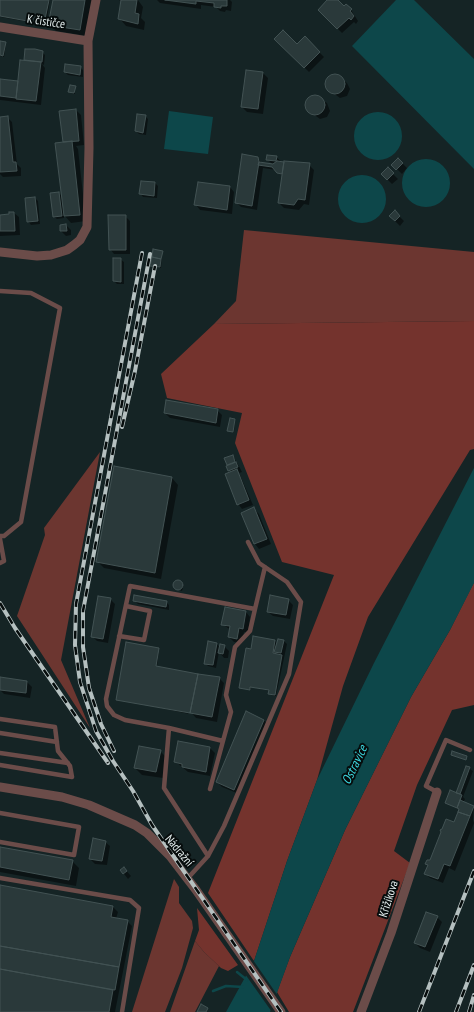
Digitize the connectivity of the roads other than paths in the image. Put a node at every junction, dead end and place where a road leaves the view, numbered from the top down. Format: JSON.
{"nodes":[{"id":1,"x":96,"y":0,"type":"edge"},
{"id":2,"x":0,"y":27,"type":"edge"},
{"id":3,"x":88,"y":41,"type":"junction"},
{"id":4,"x":0,"y":252,"type":"edge"},
{"id":5,"x":0,"y":291,"type":"edge"},
{"id":6,"x":0,"y":536,"type":"edge"},
{"id":7,"x":0,"y":539,"type":"edge"},
{"id":8,"x":248,"y":542,"type":"dead end"},
{"id":9,"x":0,"y":563,"type":"edge"},
{"id":10,"x":265,"y":567,"type":"junction"},
{"id":11,"x":126,"y":606,"type":"junction"},
{"id":12,"x":255,"y":609,"type":"junction"},
{"id":13,"x":119,"y":636,"type":"junction"},
{"id":14,"x":0,"y":719,"type":"edge"},
{"id":15,"x":169,"y":728,"type":"junction"},
{"id":16,"x":0,"y":733,"type":"edge"},
{"id":17,"x":223,"y":741,"type":"junction"},
{"id":18,"x":57,"y":742,"type":"junction"},
{"id":19,"x":470,"y":750,"type":"dead end"},
{"id":20,"x":0,"y":753,"type":"edge"},
{"id":21,"x":68,"y":763,"type":"junction"},
{"id":22,"x":0,"y":765,"type":"edge"},
{"id":23,"x":0,"y":787,"type":"edge"},
{"id":24,"x":210,"y":789,"type":"dead end"},
{"id":25,"x":437,"y":792,"type":"joint"},
{"id":26,"x":0,"y":813,"type":"edge"},
{"id":27,"x":0,"y":842,"type":"edge"},
{"id":28,"x":208,"y":856,"type":"junction"},
{"id":29,"x":0,"y":878,"type":"edge"},
{"id":30,"x":187,"y":880,"type":"junction"},
{"id":31,"x":122,"y":1012,"type":"edge"},
{"id":32,"x":281,"y":1012,"type":"edge"},
{"id":33,"x":361,"y":1012,"type":"edge"}],
"edges":[{"from":1,"to":3,"type":"street"},
{"from":2,"to":3,"type":"street","name":"K čističce"},
{"from":3,"to":4,"type":"street"},
{"from":5,"to":6,"type":"lane"},
{"from":7,"to":9,"type":"lane"},
{"from":8,"to":10,"type":"lane"},
{"from":10,"to":12,"type":"lane"},
{"from":10,"to":28,"type":"lane"},
{"from":11,"to":12,"type":"lane"},
{"from":11,"to":13,"type":"lane"},
{"from":11,"to":13,"type":"lane"},
{"from":12,"to":17,"type":"lane"},
{"from":13,"to":15,"type":"lane"},
{"from":14,"to":18,"type":"lane"},
{"from":15,"to":17,"type":"lane"},
{"from":15,"to":28,"type":"lane"},
{"from":16,"to":18,"type":"lane"},
{"from":17,"to":24,"type":"lane"},
{"from":18,"to":21,"type":"lane"},
{"from":19,"to":25,"type":"lane"},
{"from":20,"to":21,"type":"lane"},
{"from":21,"to":22,"type":"lane"},
{"from":23,"to":30,"type":"street","name":"Nádražní"},
{"from":25,"to":33,"type":"street","name":"Křižíkova"},
{"from":26,"to":27,"type":"lane"},
{"from":28,"to":30,"type":"lane"},
{"from":29,"to":31,"type":"lane"},
{"from":30,"to":32,"type":"street","name":"Nádražní"}]}
